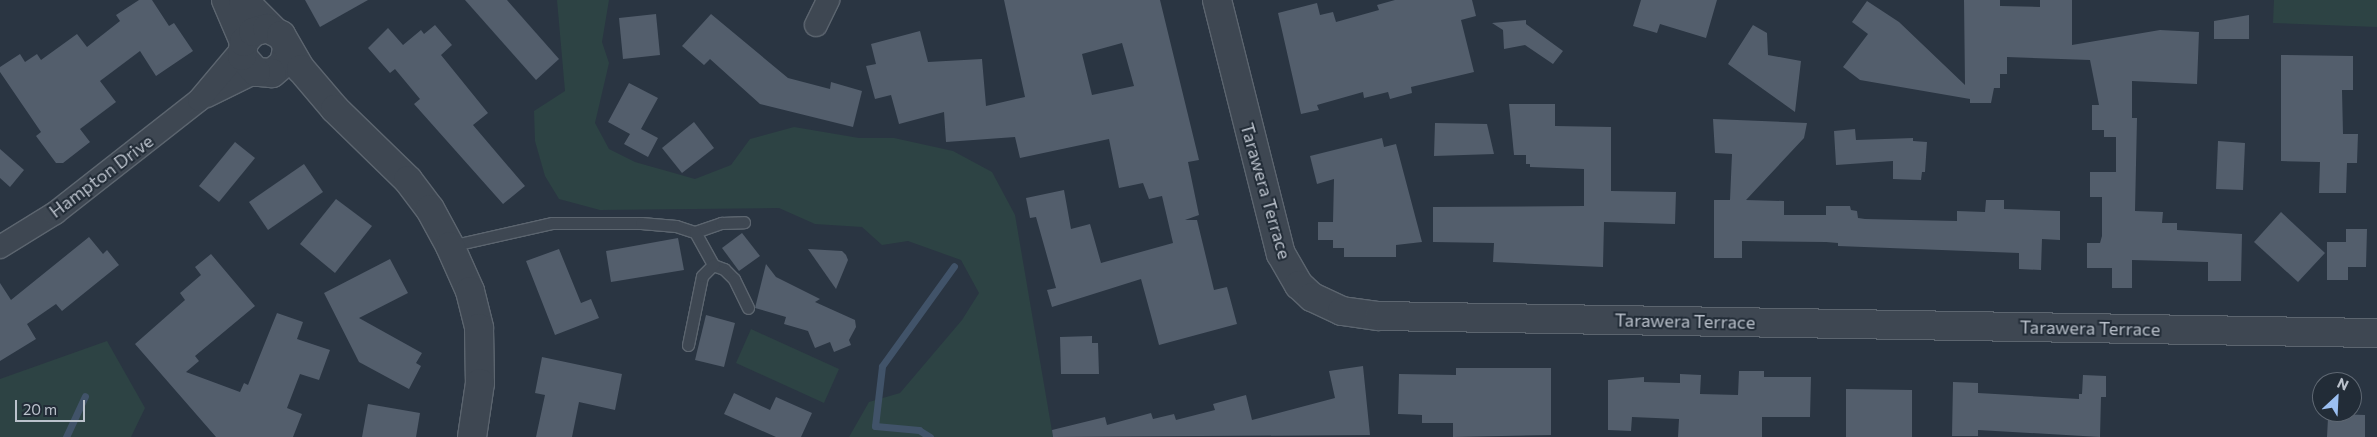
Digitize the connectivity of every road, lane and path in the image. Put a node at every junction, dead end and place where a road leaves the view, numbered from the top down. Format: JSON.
{"nodes":[{"id":1,"x":226,"y":0,"type":"edge"},
{"id":2,"x":243,"y":0,"type":"edge"},
{"id":3,"x":828,"y":0,"type":"edge"},
{"id":4,"x":1216,"y":0,"type":"edge"},
{"id":5,"x":816,"y":25,"type":"dead end"},
{"id":6,"x":281,"y":40,"type":"junction"},
{"id":7,"x":243,"y":46,"type":"junction"},
{"id":8,"x":260,"y":73,"type":"junction"},
{"id":9,"x":199,"y":100,"type":"junction"},
{"id":10,"x":335,"y":109,"type":"junction"},
{"id":11,"x":744,"y":222,"type":"dead end"},
{"id":12,"x":695,"y":232,"type":"junction"},
{"id":13,"x":450,"y":246,"type":"junction"},
{"id":14,"x":0,"y":247,"type":"edge"},
{"id":15,"x":713,"y":265,"type":"junction"},
{"id":16,"x":748,"y":308,"type":"dead end"},
{"id":17,"x":2377,"y":333,"type":"edge"},
{"id":18,"x":688,"y":345,"type":"dead end"},
{"id":19,"x":472,"y":437,"type":"edge"}],
"edges":[{"from":1,"to":7,"type":"street"},
{"from":2,"to":6,"type":"street"},
{"from":3,"to":5,"type":"street"},
{"from":4,"to":17,"type":"street","name":"Tarawera Terrace"},
{"from":6,"to":7,"type":"street"},
{"from":6,"to":8,"type":"street"},
{"from":6,"to":10,"type":"street"},
{"from":7,"to":8,"type":"street"},
{"from":7,"to":9,"type":"street","name":"Hampton Drive"},
{"from":8,"to":9,"type":"street","name":"Hampton Drive"},
{"from":8,"to":10,"type":"street"},
{"from":9,"to":14,"type":"street","name":"Hampton Drive"},
{"from":10,"to":13,"type":"street"},
{"from":11,"to":12,"type":"lane"},
{"from":12,"to":13,"type":"lane"},
{"from":12,"to":15,"type":"lane"},
{"from":13,"to":19,"type":"street"},
{"from":15,"to":16,"type":"lane"},
{"from":15,"to":18,"type":"lane"}]}
